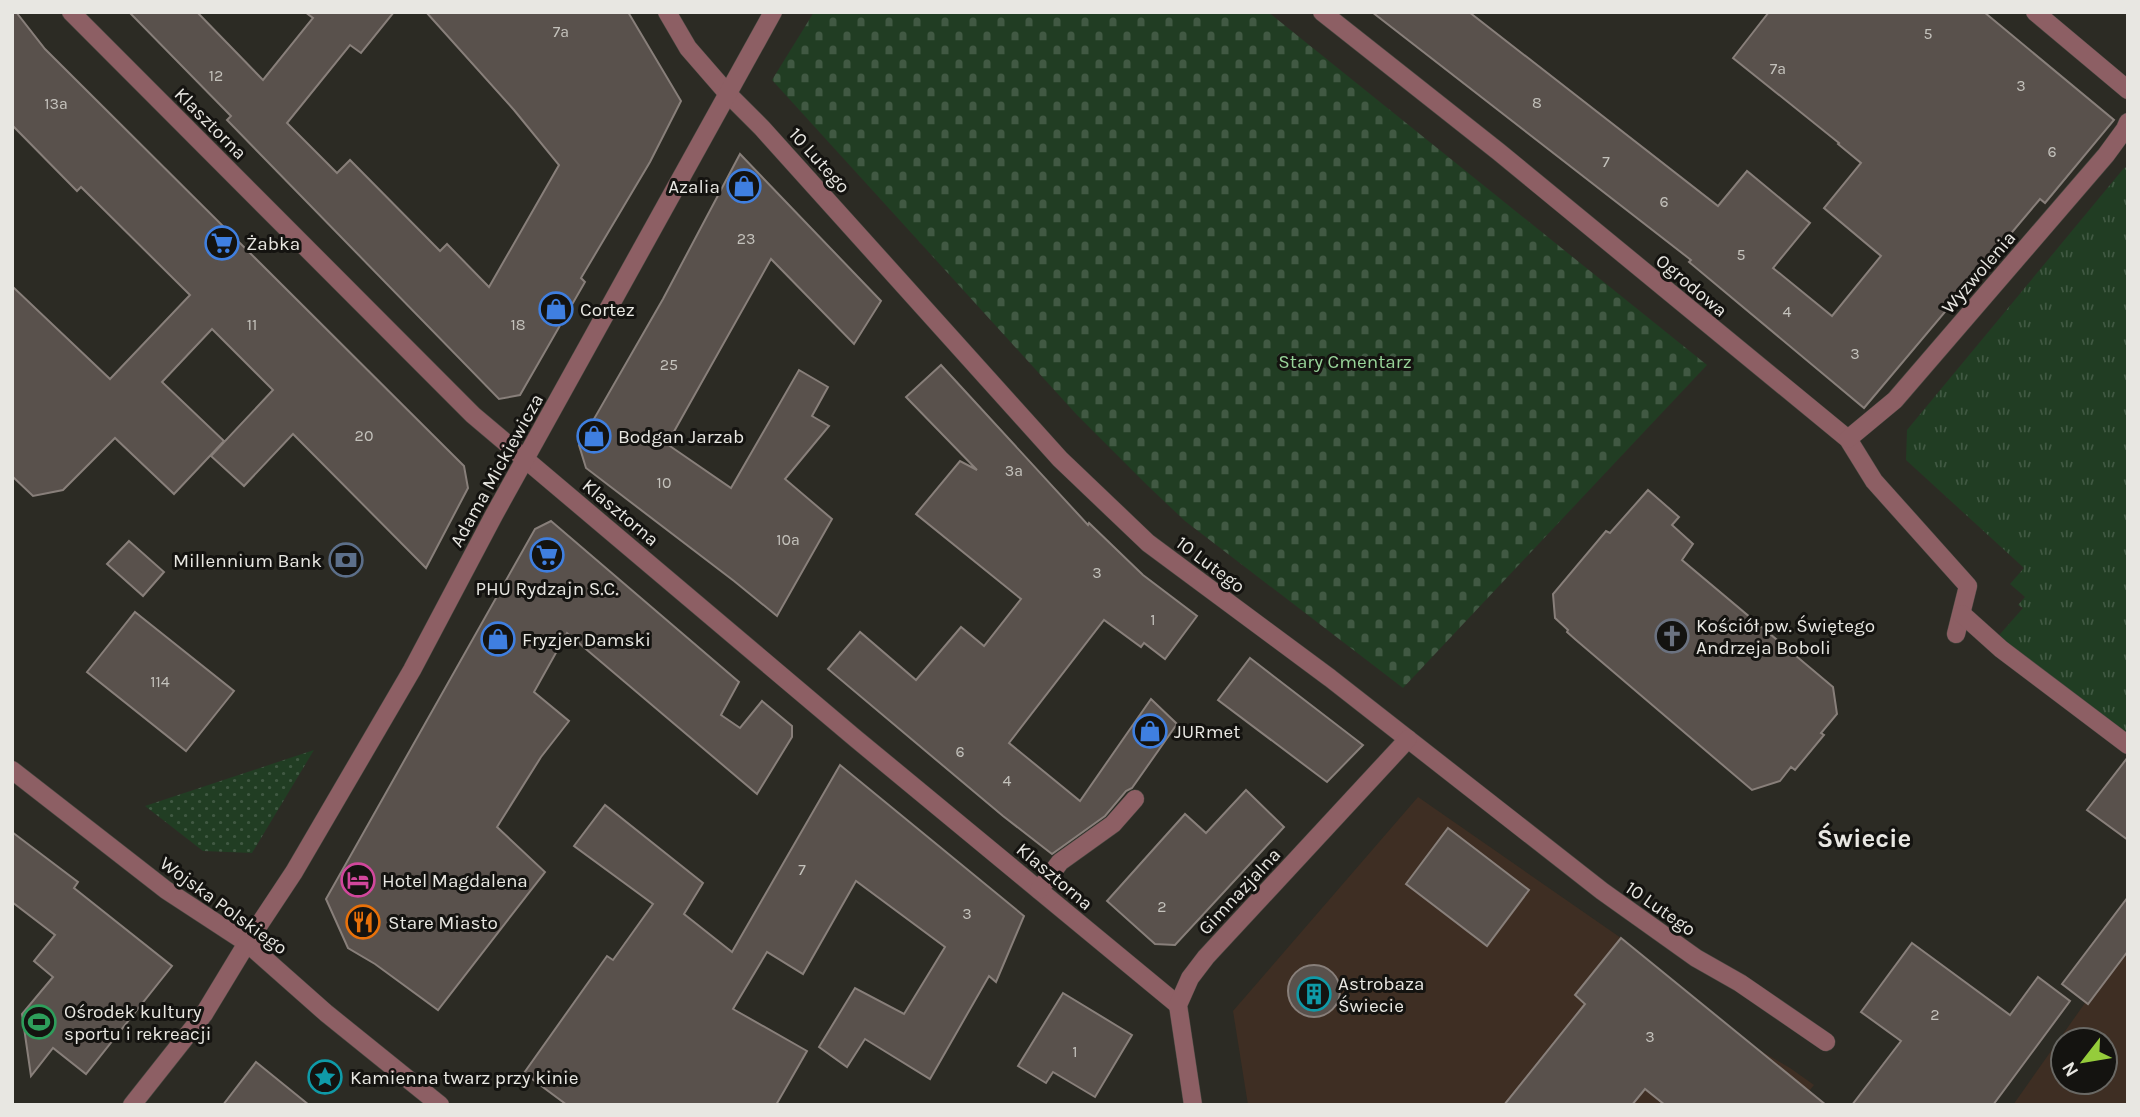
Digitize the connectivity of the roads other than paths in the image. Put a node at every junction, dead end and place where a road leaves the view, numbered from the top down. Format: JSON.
{"nodes":[{"id":1,"x":71,"y":12,"type":"edge"},
{"id":2,"x":667,"y":12,"type":"edge"},
{"id":3,"x":773,"y":12,"type":"edge"},
{"id":4,"x":1322,"y":12,"type":"edge"},
{"id":5,"x":2035,"y":12,"type":"edge"},
{"id":6,"x":2128,"y":90,"type":"edge"},
{"id":7,"x":728,"y":94,"type":"junction"},
{"id":8,"x":2128,"y":122,"type":"edge"},
{"id":9,"x":1849,"y":439,"type":"junction"},
{"id":10,"x":524,"y":459,"type":"junction"},
{"id":11,"x":1962,"y":614,"type":"junction"},
{"id":12,"x":1956,"y":634,"type":"dead end"},
{"id":13,"x":1408,"y":739,"type":"junction"},
{"id":14,"x":2128,"y":745,"type":"edge"},
{"id":15,"x":12,"y":770,"type":"edge"},
{"id":16,"x":1135,"y":799,"type":"dead end"},
{"id":17,"x":1039,"y":890,"type":"junction"},
{"id":18,"x":247,"y":943,"type":"junction"},
{"id":19,"x":1178,"y":1005,"type":"junction"},
{"id":20,"x":1826,"y":1042,"type":"dead end"},
{"id":21,"x":132,"y":1105,"type":"edge"},
{"id":22,"x":440,"y":1105,"type":"edge"},
{"id":23,"x":1193,"y":1105,"type":"edge"}],
"edges":[{"from":1,"to":10,"type":"street","name":"Klasztorna"},
{"from":2,"to":7,"type":"street","name":"10 Lutego"},
{"from":3,"to":7,"type":"street","name":"Adama Mickiewicza"},
{"from":4,"to":9,"type":"street","name":"Ogrodowa"},
{"from":5,"to":6,"type":"street"},
{"from":7,"to":10,"type":"street","name":"Adama Mickiewicza"},
{"from":7,"to":13,"type":"street","name":"10 Lutego"},
{"from":8,"to":9,"type":"street","name":"Wyzwolenia"},
{"from":9,"to":11,"type":"street","name":"Ogrodowa"},
{"from":10,"to":17,"type":"street","name":"Klasztorna"},
{"from":10,"to":18,"type":"street","name":"Adama Mickiewicza"},
{"from":11,"to":12,"type":"street","name":"Ogrodowa"},
{"from":11,"to":14,"type":"street"},
{"from":13,"to":19,"type":"street","name":"Gimnazjalna"},
{"from":13,"to":20,"type":"street","name":"10 Lutego"},
{"from":15,"to":18,"type":"street","name":"Wojska Polskiego"},
{"from":16,"to":17,"type":"street"},
{"from":17,"to":19,"type":"street","name":"Klasztorna"},
{"from":18,"to":21,"type":"street","name":"Adama Mickiewicza"},
{"from":18,"to":22,"type":"street","name":"Wojska Polskiego"},
{"from":19,"to":23,"type":"street"}]}
